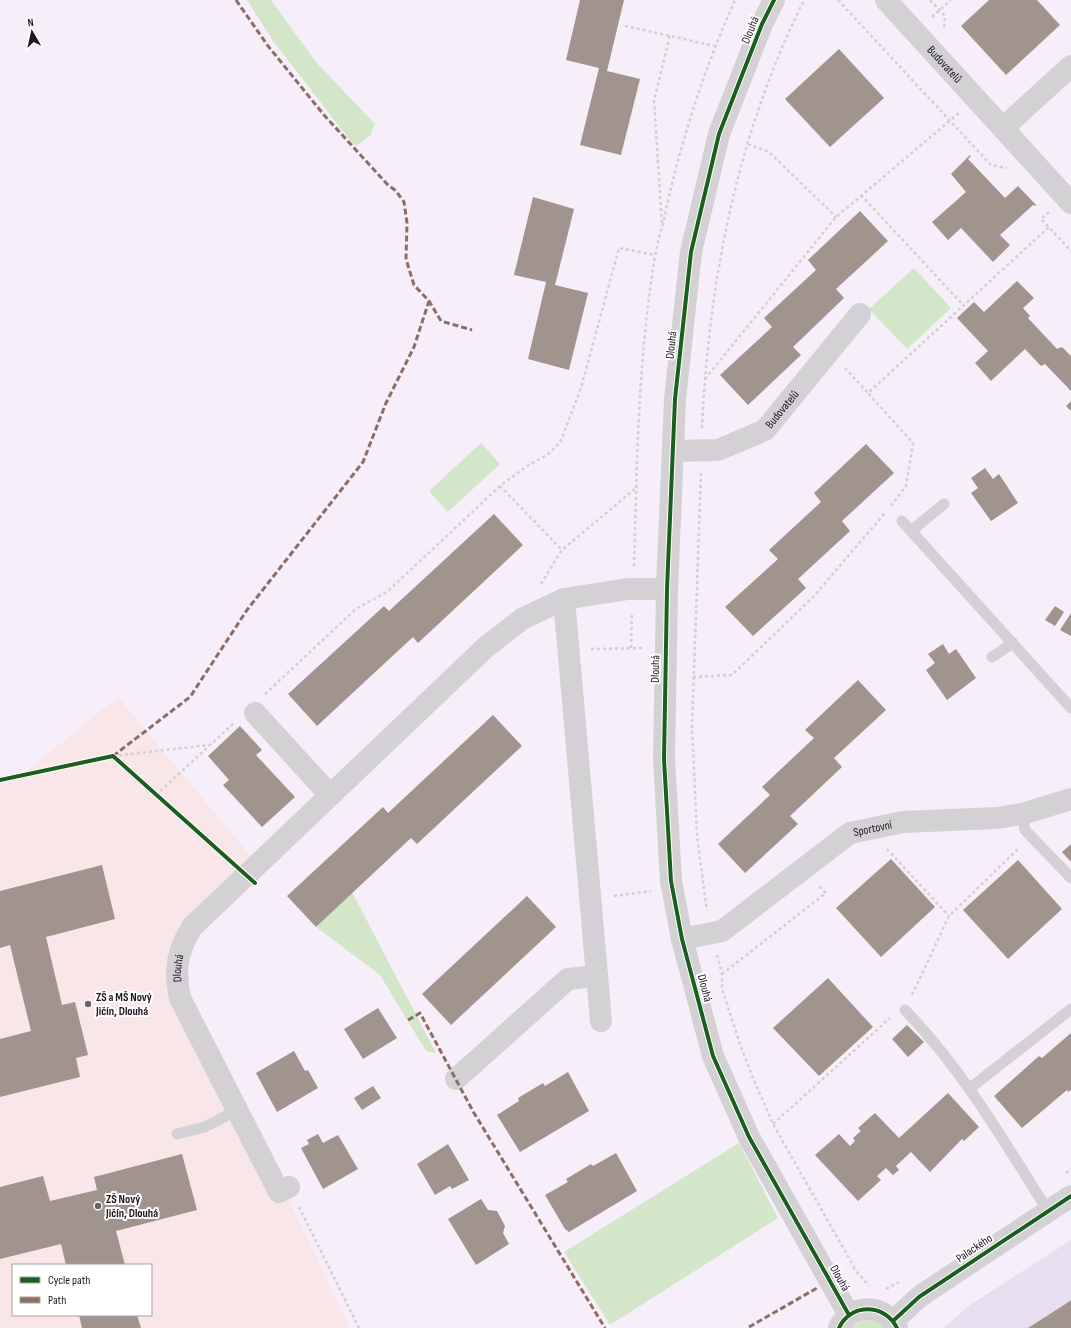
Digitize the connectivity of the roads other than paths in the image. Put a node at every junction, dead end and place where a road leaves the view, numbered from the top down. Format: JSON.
{"nodes":[{"id":1,"x":774,"y":0,"type":"edge"},
{"id":2,"x":886,"y":0,"type":"edge"},
{"id":3,"x":1071,"y":66,"type":"edge"},
{"id":4,"x":1003,"y":128,"type":"junction"},
{"id":5,"x":1071,"y":203,"type":"edge"},
{"id":6,"x":860,"y":314,"type":"dead end"},
{"id":7,"x":673,"y":451,"type":"junction"},
{"id":8,"x":944,"y":504,"type":"dead end"},
{"id":9,"x":902,"y":522,"type":"dead end"},
{"id":10,"x":911,"y":531,"type":"junction"},
{"id":11,"x":668,"y":589,"type":"junction"},
{"id":12,"x":564,"y":599,"type":"junction"},
{"id":13,"x":1012,"y":643,"type":"junction"},
{"id":14,"x":992,"y":657,"type":"dead end"},
{"id":15,"x":1071,"y":708,"type":"edge"},
{"id":16,"x":252,"y":709,"type":"road end"},
{"id":17,"x":330,"y":795,"type":"junction"},
{"id":18,"x":1071,"y":799,"type":"edge"},
{"id":19,"x":1022,"y":814,"type":"junction"},
{"id":20,"x":1071,"y":878,"type":"edge"},
{"id":21,"x":682,"y":939,"type":"junction"},
{"id":22,"x":597,"y":976,"type":"junction"},
{"id":23,"x":1071,"y":1009,"type":"edge"},
{"id":24,"x":905,"y":1010,"type":"dead end"},
{"id":25,"x":601,"y":1021,"type":"dead end"},
{"id":26,"x":456,"y":1079,"type":"dead end"},
{"id":27,"x":969,"y":1089,"type":"junction"},
{"id":28,"x":237,"y":1110,"type":"junction"},
{"id":29,"x":177,"y":1134,"type":"dead end"},
{"id":30,"x":289,"y":1187,"type":"road end"},
{"id":31,"x":1071,"y":1196,"type":"edge"},
{"id":32,"x":1048,"y":1211,"type":"junction"},
{"id":33,"x":844,"y":1322,"type":"edge"},
{"id":34,"x":895,"y":1324,"type":"edge"}],
"edges":[{"from":1,"to":7,"type":"street","name":"Dlouhá"},
{"from":2,"to":4,"type":"street","name":"Budovatelů"},
{"from":3,"to":4,"type":"street"},
{"from":4,"to":5,"type":"street","name":"Budovatelů"},
{"from":6,"to":7,"type":"street","name":"Budovatelů"},
{"from":7,"to":11,"type":"street","name":"Dlouhá"},
{"from":8,"to":10,"type":"lane"},
{"from":9,"to":10,"type":"lane"},
{"from":10,"to":13,"type":"lane"},
{"from":11,"to":12,"type":"street","name":"Dlouhá"},
{"from":11,"to":21,"type":"street","name":"Dlouhá"},
{"from":12,"to":17,"type":"street","name":"Dlouhá"},
{"from":12,"to":22,"type":"street"},
{"from":13,"to":14,"type":"lane"},
{"from":13,"to":15,"type":"lane"},
{"from":16,"to":17,"type":"street"},
{"from":17,"to":28,"type":"street","name":"Dlouhá"},
{"from":18,"to":19,"type":"street","name":"Sportovní"},
{"from":19,"to":20,"type":"lane"},
{"from":19,"to":21,"type":"street","name":"Sportovní"},
{"from":21,"to":33,"type":"street","name":"Dlouhá"},
{"from":22,"to":25,"type":"street"},
{"from":22,"to":26,"type":"street"},
{"from":23,"to":27,"type":"lane"},
{"from":24,"to":27,"type":"lane"},
{"from":27,"to":32,"type":"lane"},
{"from":28,"to":29,"type":"lane"},
{"from":28,"to":30,"type":"street","name":"Dlouhá"},
{"from":31,"to":32,"type":"street","name":"Palackého"},
{"from":32,"to":34,"type":"street","name":"Palackého"},
{"from":33,"to":34,"type":"street","name":"Palackého"}]}
